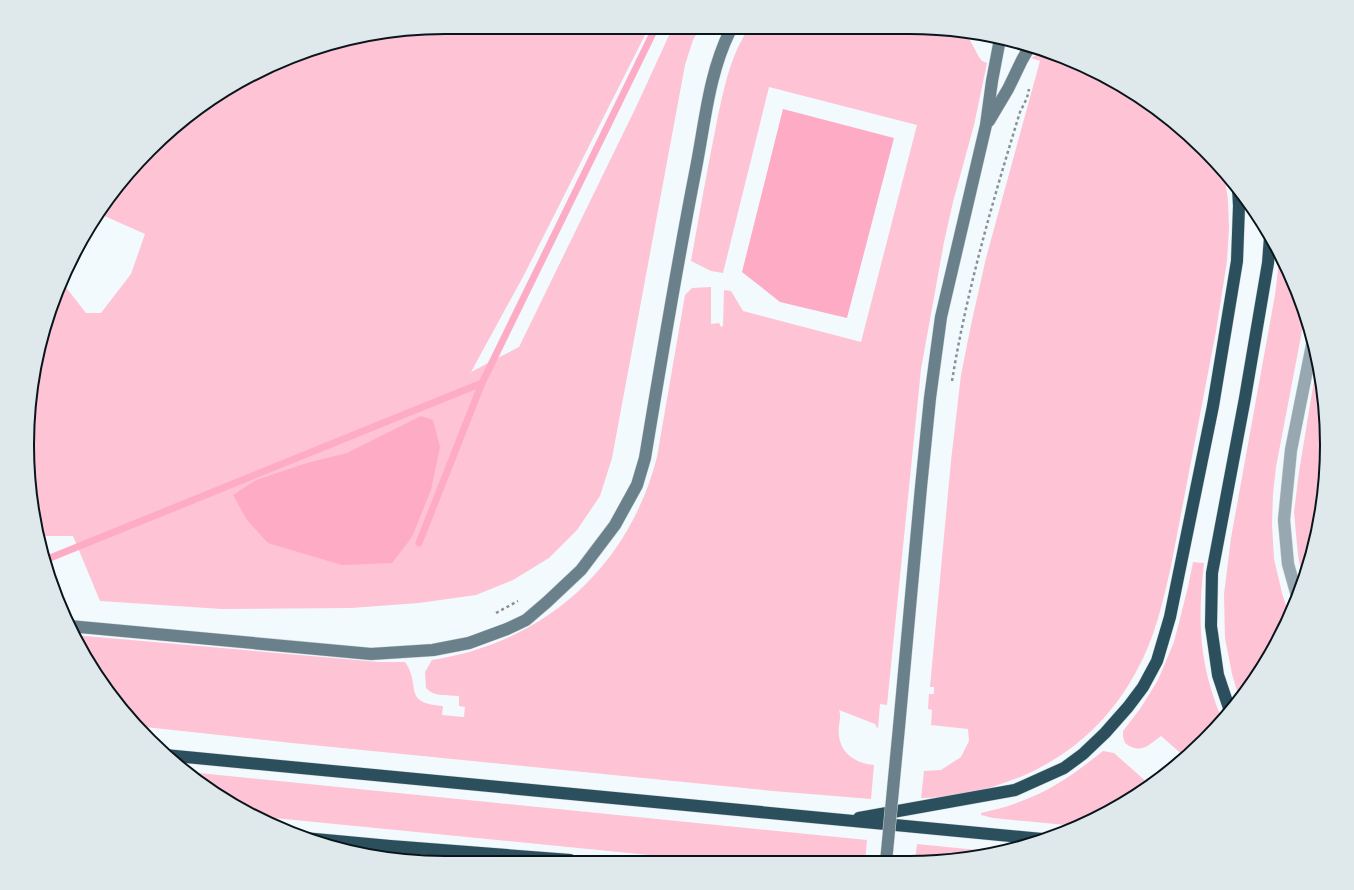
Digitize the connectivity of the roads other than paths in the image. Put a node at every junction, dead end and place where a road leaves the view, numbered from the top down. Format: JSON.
{"nodes":[{"id":1,"x":728,"y":34,"type":"edge"},
{"id":2,"x":999,"y":44,"type":"edge"},
{"id":3,"x":1027,"y":52,"type":"edge"},
{"id":4,"x":986,"y":125,"type":"junction"},
{"id":5,"x":1239,"y":200,"type":"edge"},
{"id":6,"x":1269,"y":247,"type":"edge"},
{"id":7,"x":1310,"y":356,"type":"edge"},
{"id":8,"x":1294,"y":587,"type":"edge"},
{"id":9,"x":76,"y":627,"type":"edge"},
{"id":10,"x":1228,"y":704,"type":"edge"},
{"id":11,"x":177,"y":756,"type":"edge"},
{"id":12,"x":844,"y":820,"type":"junction"},
{"id":13,"x":1029,"y":838,"type":"edge"},
{"id":14,"x":336,"y":841,"type":"edge"},
{"id":15,"x":390,"y":846,"type":"junction"},
{"id":16,"x":401,"y":853,"type":"edge"},
{"id":17,"x":519,"y":856,"type":"edge"},
{"id":18,"x":887,"y":856,"type":"edge"}],
"edges":[{"from":1,"to":9,"type":"street"},
{"from":2,"to":4,"type":"street"},
{"from":3,"to":4,"type":"street"},
{"from":4,"to":18,"type":"street","bridge":true},
{"from":5,"to":12,"type":"highway"},
{"from":6,"to":10,"type":"highway"},
{"from":7,"to":8,"type":"street"},
{"from":11,"to":12,"type":"highway"},
{"from":12,"to":13,"type":"highway"},
{"from":14,"to":15,"type":"highway"},
{"from":15,"to":16,"type":"highway"},
{"from":15,"to":17,"type":"highway"}]}
